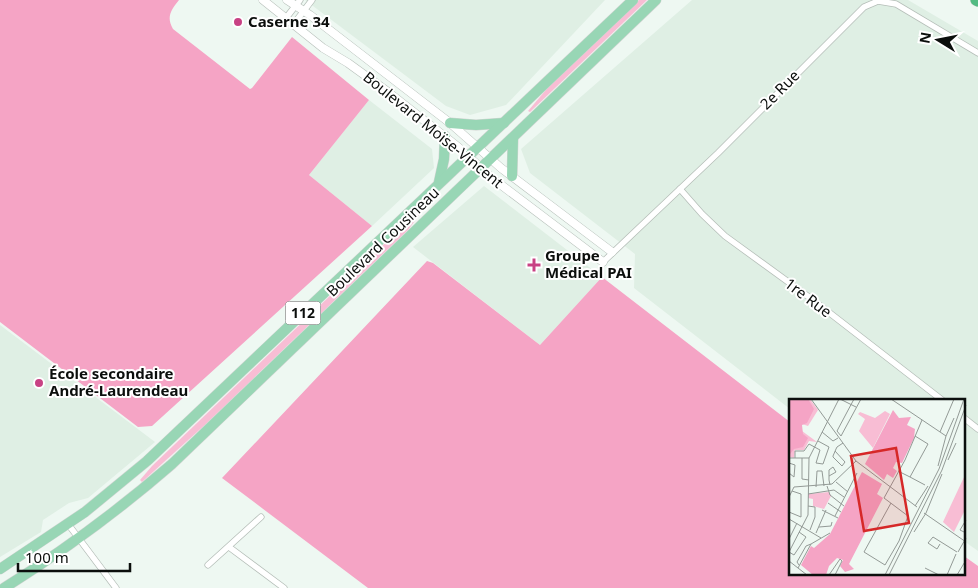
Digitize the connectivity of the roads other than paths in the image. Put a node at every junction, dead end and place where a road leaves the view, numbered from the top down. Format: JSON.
{"nodes":[{"id":1,"x":263,"y":0,"type":"edge"},
{"id":2,"x":287,"y":0,"type":"edge"},
{"id":3,"x":312,"y":0,"type":"edge"},
{"id":4,"x":633,"y":0,"type":"edge"},
{"id":5,"x":656,"y":0,"type":"edge"},
{"id":6,"x":298,"y":3,"type":"edge"},
{"id":7,"x":304,"y":11,"type":"junction"},
{"id":8,"x":286,"y":18,"type":"junction"},
{"id":9,"x":292,"y":25,"type":"junction"},
{"id":10,"x":978,"y":53,"type":"edge"},
{"id":11,"x":450,"y":123,"type":"junction"},
{"id":12,"x":504,"y":123,"type":"junction"},
{"id":13,"x":445,"y":136,"type":"junction"},
{"id":14,"x":513,"y":138,"type":"junction"},
{"id":15,"x":478,"y":148,"type":"junction"},
{"id":16,"x":469,"y":156,"type":"junction"},
{"id":17,"x":490,"y":159,"type":"junction"},
{"id":18,"x":481,"y":168,"type":"junction"},
{"id":19,"x":512,"y":176,"type":"junction"},
{"id":20,"x":439,"y":182,"type":"junction"},
{"id":21,"x":680,"y":189,"type":"junction"},
{"id":22,"x":612,"y":252,"type":"junction"},
{"id":23,"x":603,"y":262,"type":"joint"},
{"id":24,"x":941,"y":399,"type":"edge"},
{"id":25,"x":966,"y":420,"type":"edge"},
{"id":26,"x":978,"y":429,"type":"edge"},
{"id":27,"x":261,"y":517,"type":"dead end"},
{"id":28,"x":68,"y":524,"type":"junction"},
{"id":29,"x":80,"y":539,"type":"junction"},
{"id":30,"x":229,"y":547,"type":"junction"},
{"id":31,"x":208,"y":565,"type":"dead end"},
{"id":32,"x":0,"y":569,"type":"edge"},
{"id":33,"x":4,"y":588,"type":"edge"},
{"id":34,"x":116,"y":588,"type":"edge"},
{"id":35,"x":284,"y":588,"type":"edge"}],
"edges":[{"from":1,"to":8,"type":"street","name":"Boulevard Moïse-Vincent"},
{"from":2,"to":6,"type":"street","name":"Boulevard Moïse-Vincent"},
{"from":3,"to":7,"type":"street"},
{"from":4,"to":12,"type":"main road","name":"Boulevard Cousineau","number":"112"},
{"from":5,"to":14,"type":"main road","name":"Boulevard Cousineau","number":"112"},
{"from":6,"to":7,"type":"street","name":"Boulevard Moïse-Vincent"},
{"from":6,"to":8,"type":"street"},
{"from":7,"to":9,"type":"street"},
{"from":7,"to":11,"type":"street","name":"Boulevard Moïse-Vincent"},
{"from":8,"to":9,"type":"street","name":"Boulevard Moïse-Vincent"},
{"from":9,"to":13,"type":"street","name":"Boulevard Moïse-Vincent"},
{"from":10,"to":21,"type":"street","name":"2e Rue"},
{"from":11,"to":12,"type":"main road"},
{"from":11,"to":15,"type":"street","name":"Boulevard Moïse-Vincent"},
{"from":12,"to":15,"type":"main road","name":"Boulevard Cousineau","number":"112"},
{"from":13,"to":16,"type":"street","name":"Boulevard Moïse-Vincent"},
{"from":13,"to":20,"type":"main road"},
{"from":14,"to":17,"type":"main road","name":"Boulevard Cousineau","number":"112"},
{"from":14,"to":19,"type":"main road"},
{"from":15,"to":16,"type":"main road","name":"Boulevard Cousineau","number":"112"},
{"from":15,"to":17,"type":"street","name":"Boulevard Moïse-Vincent"},
{"from":16,"to":18,"type":"street","name":"Boulevard Moïse-Vincent"},
{"from":16,"to":20,"type":"main road","name":"Boulevard Cousineau","number":"112"},
{"from":17,"to":18,"type":"main road","name":"Boulevard Cousineau","number":"112"},
{"from":17,"to":19,"type":"street","name":"Boulevard Moïse-Vincent"},
{"from":18,"to":23,"type":"street","name":"Boulevard Moïse-Vincent"},
{"from":18,"to":29,"type":"main road","name":"Boulevard Cousineau","number":"112"},
{"from":19,"to":22,"type":"street","name":"Boulevard Moïse-Vincent"},
{"from":20,"to":28,"type":"main road","name":"Boulevard Cousineau","number":"112"},
{"from":21,"to":22,"type":"street","name":"2e Rue"},
{"from":21,"to":24,"type":"street","name":"1re Rue"},
{"from":22,"to":23,"type":"street","name":"2e Rue"},
{"from":25,"to":26,"type":"street"},
{"from":27,"to":30,"type":"street"},
{"from":28,"to":29,"type":"street"},
{"from":28,"to":32,"type":"main road","name":"Boulevard Cousineau","number":"112"},
{"from":29,"to":33,"type":"main road","name":"Boulevard Cousineau","number":"112"},
{"from":29,"to":34,"type":"street"},
{"from":30,"to":31,"type":"street"},
{"from":30,"to":35,"type":"street"}]}
